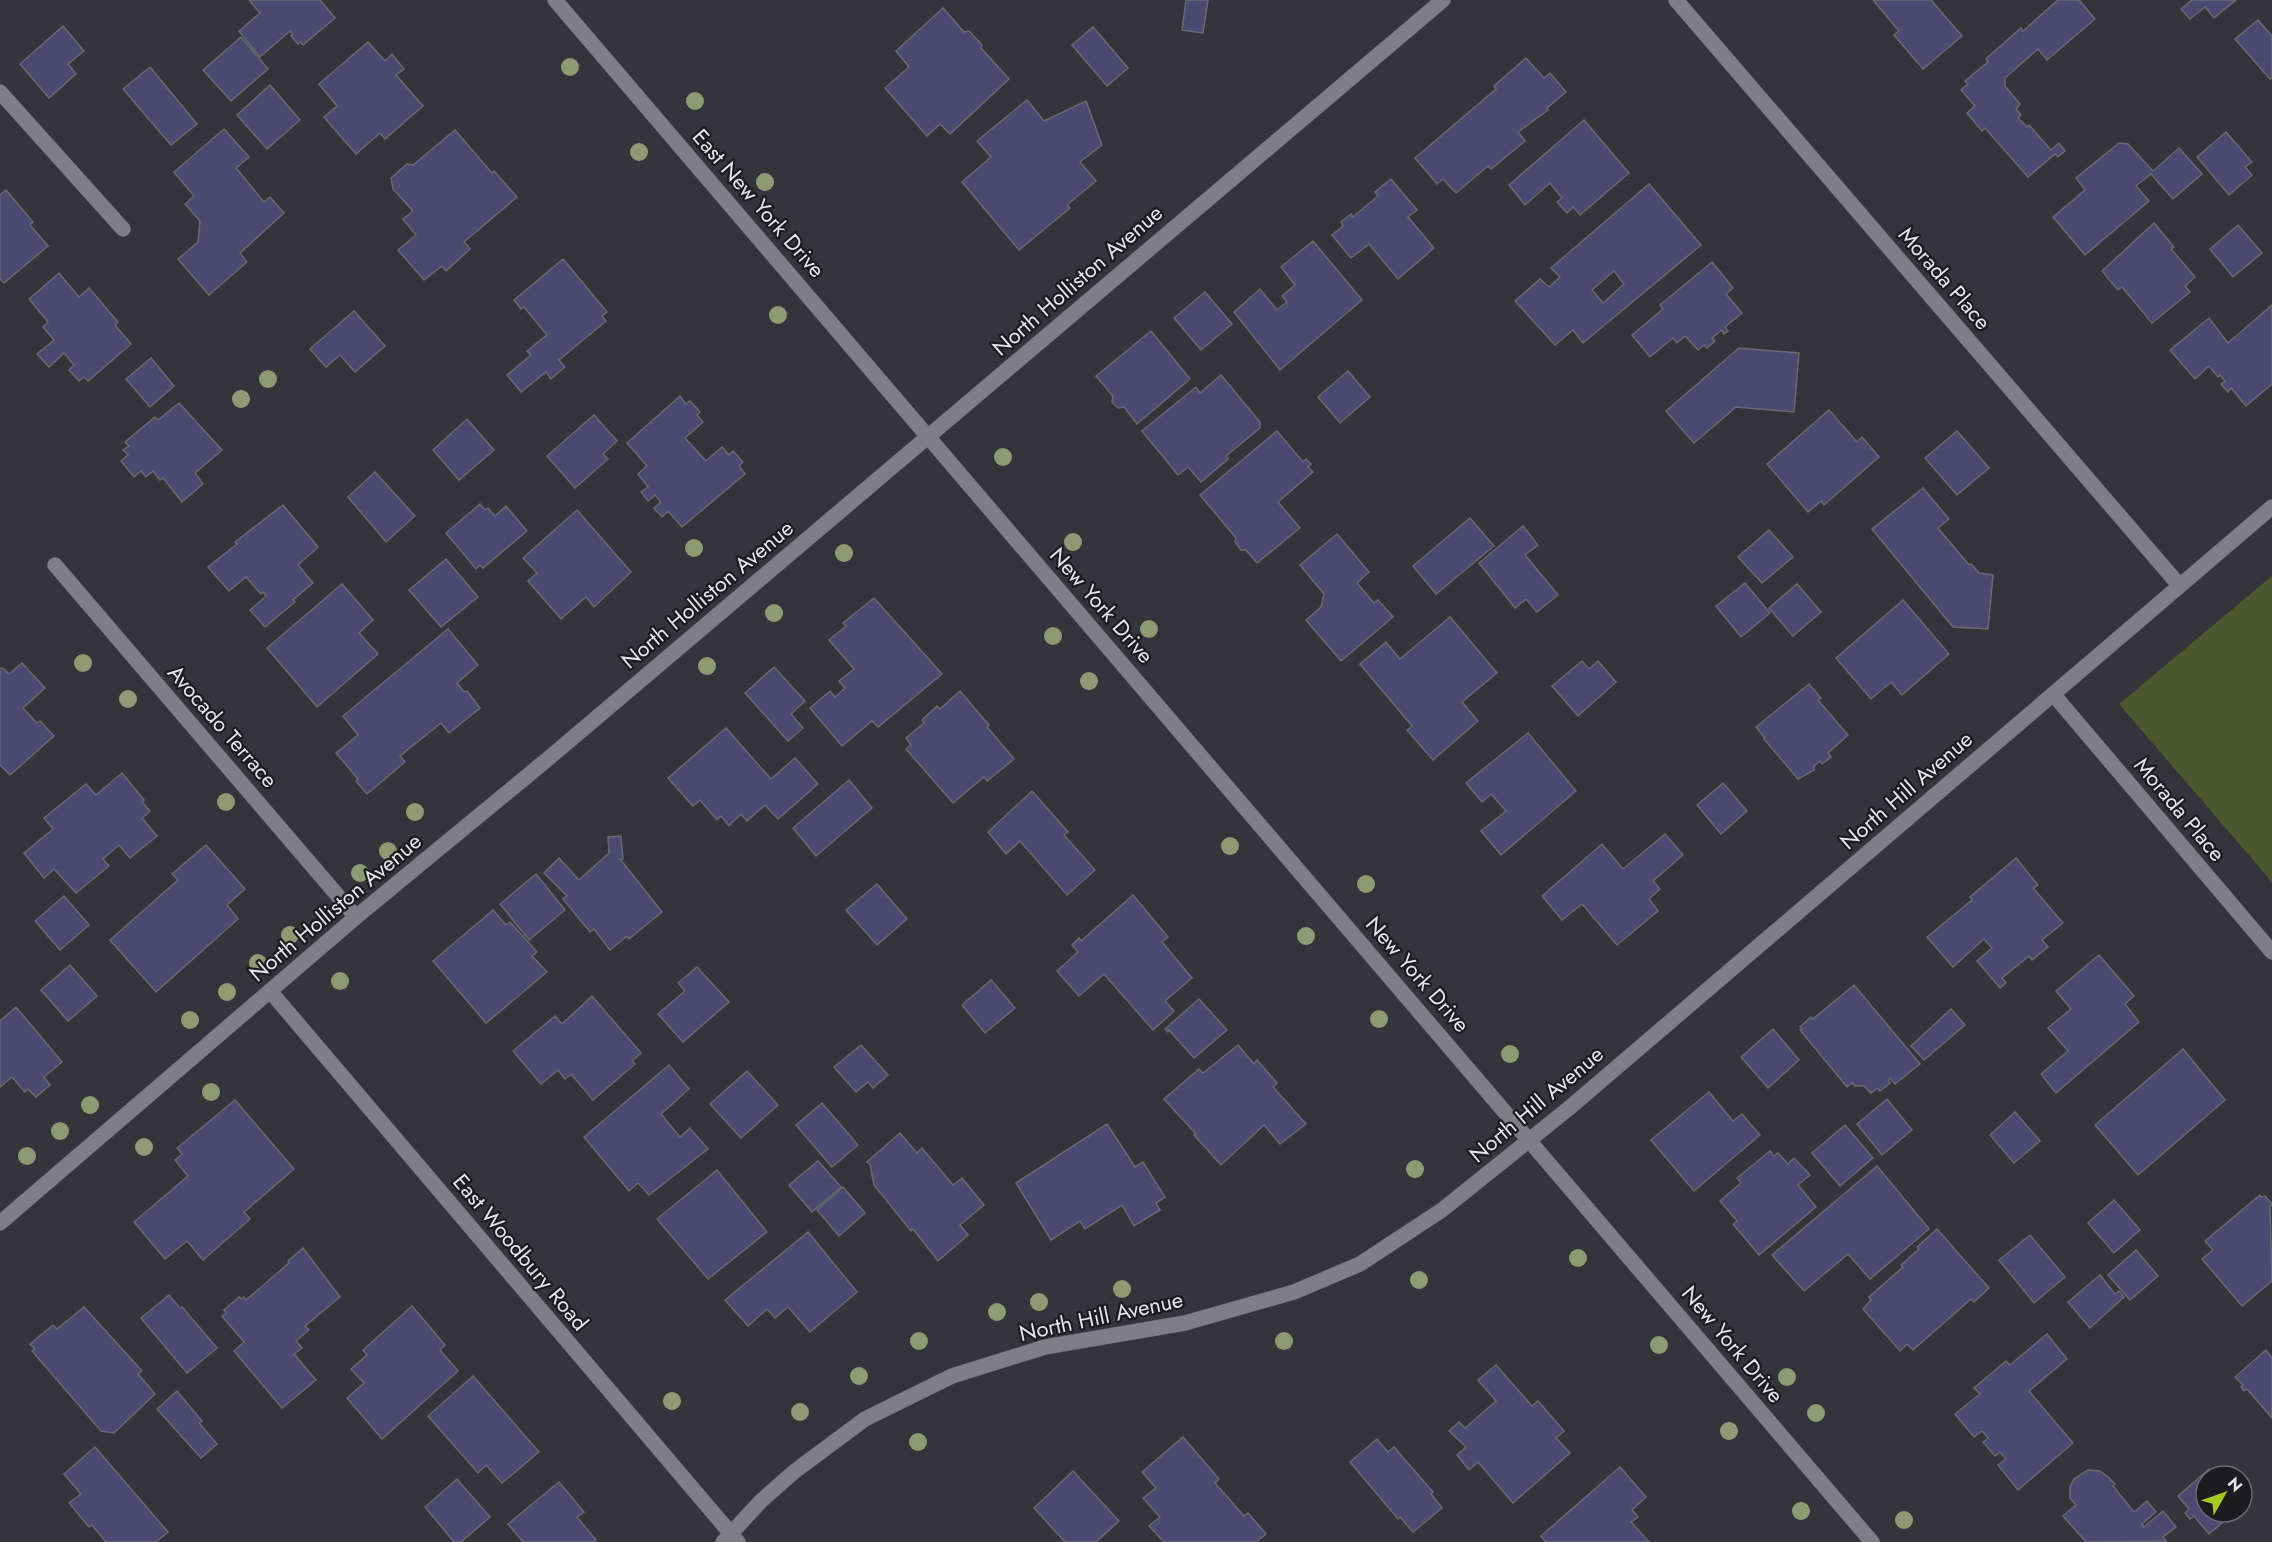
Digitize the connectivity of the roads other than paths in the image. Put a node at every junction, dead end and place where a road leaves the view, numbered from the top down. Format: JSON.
{"nodes":[{"id":1,"x":555,"y":0,"type":"edge"},
{"id":2,"x":1443,"y":0,"type":"edge"},
{"id":3,"x":1676,"y":0,"type":"edge"},
{"id":4,"x":0,"y":92,"type":"edge"},
{"id":5,"x":123,"y":229,"type":"dead end"},
{"id":6,"x":929,"y":436,"type":"junction"},
{"id":7,"x":2272,"y":507,"type":"edge"},
{"id":8,"x":55,"y":565,"type":"dead end"},
{"id":9,"x":2179,"y":585,"type":"junction"},
{"id":10,"x":2053,"y":694,"type":"junction"},
{"id":11,"x":356,"y":917,"type":"junction"},
{"id":12,"x":2272,"y":952,"type":"edge"},
{"id":13,"x":270,"y":991,"type":"junction"},
{"id":14,"x":1531,"y":1141,"type":"junction"},
{"id":15,"x":0,"y":1223,"type":"edge"},
{"id":16,"x":731,"y":1539,"type":"edge"},
{"id":17,"x":1872,"y":1542,"type":"edge"}],
"edges":[{"from":1,"to":6,"type":"street","name":"East New York Drive"},
{"from":2,"to":6,"type":"street","name":"North Holliston Avenue"},
{"from":3,"to":9,"type":"street","name":"Morada Place"},
{"from":4,"to":5,"type":"street"},
{"from":6,"to":11,"type":"street","name":"North Holliston Avenue"},
{"from":6,"to":14,"type":"street","name":"New York Drive"},
{"from":7,"to":9,"type":"street","name":"North Hill Avenue"},
{"from":8,"to":11,"type":"street","name":"Avocado Terrace"},
{"from":9,"to":10,"type":"street","name":"North Hill Avenue"},
{"from":10,"to":12,"type":"street","name":"Morada Place"},
{"from":10,"to":14,"type":"street","name":"North Hill Avenue"},
{"from":11,"to":13,"type":"street","name":"North Holliston Avenue"},
{"from":13,"to":15,"type":"street","name":"North Holliston Avenue"},
{"from":13,"to":16,"type":"street","name":"East Woodbury Road"},
{"from":14,"to":16,"type":"street","name":"North Hill Avenue"},
{"from":14,"to":17,"type":"street","name":"New York Drive"}]}
